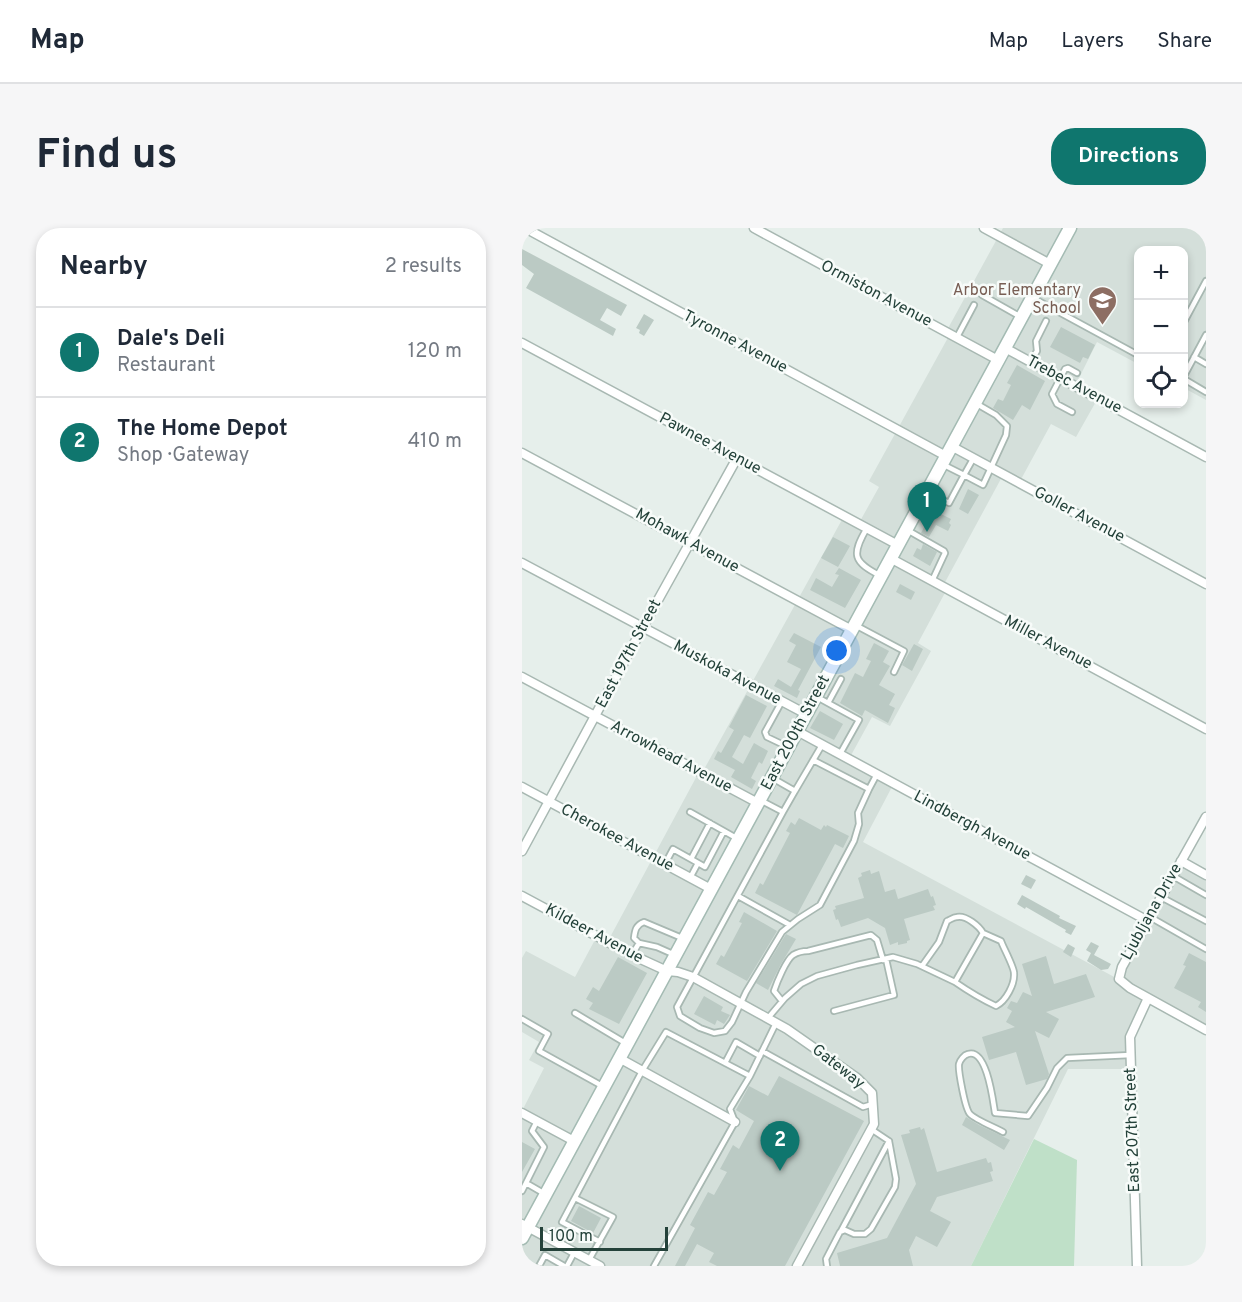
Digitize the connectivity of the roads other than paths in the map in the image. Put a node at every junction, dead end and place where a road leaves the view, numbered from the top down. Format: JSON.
{"nodes":[{"id":1,"x":525,"y":228,"type":"edge"},
{"id":2,"x":754,"y":228,"type":"edge"},
{"id":3,"x":984,"y":228,"type":"edge"},
{"id":4,"x":1070,"y":228,"type":"edge"},
{"id":5,"x":1050,"y":264,"type":"junction"},
{"id":6,"x":1206,"y":281,"type":"edge"},
{"id":7,"x":982,"y":295,"type":"dead end"},
{"id":8,"x":1032,"y":297,"type":"junction"},
{"id":9,"x":974,"y":305,"type":"dead end"},
{"id":10,"x":1188,"y":315,"type":"edge"},
{"id":11,"x":1022,"y":316,"type":"junction"},
{"id":12,"x":1046,"y":321,"type":"dead end"},
{"id":13,"x":1206,"y":334,"type":"edge"},
{"id":14,"x":957,"y":337,"type":"junction"},
{"id":15,"x":522,"y":344,"type":"edge"},
{"id":16,"x":1005,"y":348,"type":"junction"},
{"id":17,"x":1136,"y":354,"type":"edge"},
{"id":18,"x":1194,"y":357,"type":"junction"},
{"id":19,"x":998,"y":360,"type":"junction"},
{"id":20,"x":1030,"y":362,"type":"junction"},
{"id":21,"x":1206,"y":364,"type":"edge"},
{"id":22,"x":1188,"y":370,"type":"edge"},
{"id":23,"x":1077,"y":373,"type":"dead end"},
{"id":24,"x":1061,"y":378,"type":"junction"},
{"id":25,"x":1188,"y":381,"type":"edge"},
{"id":26,"x":1206,"y":392,"type":"edge"},
{"id":27,"x":975,"y":402,"type":"junction"},
{"id":28,"x":1072,"y":412,"type":"dead end"},
{"id":29,"x":522,"y":453,"type":"edge"},
{"id":30,"x":946,"y":455,"type":"junction"},
{"id":31,"x":1206,"y":457,"type":"edge"},
{"id":32,"x":737,"y":458,"type":"junction"},
{"id":33,"x":973,"y":458,"type":"junction"},
{"id":34,"x":992,"y":468,"type":"junction"},
{"id":35,"x":964,"y":475,"type":"junction"},
{"id":36,"x":927,"y":492,"type":"junction"},
{"id":37,"x":867,"y":528,"type":"junction"},
{"id":38,"x":906,"y":530,"type":"junction"},
{"id":39,"x":690,"y":543,"type":"junction"},
{"id":40,"x":898,"y":545,"type":"junction"},
{"id":41,"x":890,"y":558,"type":"junction"},
{"id":42,"x":522,"y":563,"type":"edge"},
{"id":43,"x":881,"y":576,"type":"junction"},
{"id":44,"x":932,"y":580,"type":"junction"},
{"id":45,"x":1206,"y":584,"type":"edge"},
{"id":46,"x":643,"y":627,"type":"junction"},
{"id":47,"x":853,"y":627,"type":"junction"},
{"id":48,"x":894,"y":672,"type":"dead end"},
{"id":49,"x":522,"y":677,"type":"edge"},
{"id":50,"x":841,"y":680,"type":"dead end"},
{"id":51,"x":816,"y":696,"type":"junction"},
{"id":52,"x":782,"y":702,"type":"junction"},
{"id":53,"x":828,"y":703,"type":"junction"},
{"id":54,"x":806,"y":714,"type":"junction"},
{"id":55,"x":595,"y":716,"type":"junction"},
{"id":56,"x":1206,"y":729,"type":"edge"},
{"id":57,"x":797,"y":731,"type":"junction"},
{"id":58,"x":822,"y":745,"type":"junction"},
{"id":59,"x":788,"y":747,"type":"junction"},
{"id":60,"x":840,"y":754,"type":"junction"},
{"id":61,"x":813,"y":760,"type":"junction"},
{"id":62,"x":877,"y":774,"type":"junction"},
{"id":63,"x":772,"y":778,"type":"junction"},
{"id":64,"x":522,"y":787,"type":"edge"},
{"id":65,"x":868,"y":789,"type":"junction"},
{"id":66,"x":795,"y":791,"type":"junction"},
{"id":67,"x":549,"y":801,"type":"junction"},
{"id":68,"x":758,"y":802,"type":"junction"},
{"id":69,"x":690,"y":812,"type":"dead end"},
{"id":70,"x":783,"y":812,"type":"junction"},
{"id":71,"x":1206,"y":817,"type":"edge"},
{"id":72,"x":710,"y":823,"type":"junction"},
{"id":73,"x":724,"y":831,"type":"junction"},
{"id":74,"x":738,"y":839,"type":"junction"},
{"id":75,"x":522,"y":851,"type":"edge"},
{"id":76,"x":691,"y":859,"type":"junction"},
{"id":77,"x":709,"y":860,"type":"junction"},
{"id":78,"x":1181,"y":861,"type":"junction"},
{"id":79,"x":698,"y":863,"type":"junction"},
{"id":80,"x":665,"y":864,"type":"junction"},
{"id":81,"x":723,"y":868,"type":"junction"},
{"id":82,"x":1206,"y":875,"type":"edge"},
{"id":83,"x":1173,"y":876,"type":"junction"},
{"id":84,"x":690,"y":878,"type":"junction"},
{"id":85,"x":711,"y":889,"type":"junction"},
{"id":86,"x":1206,"y":895,"type":"edge"},
{"id":87,"x":522,"y":896,"type":"edge"},
{"id":88,"x":738,"y":896,"type":"junction"},
{"id":89,"x":1161,"y":897,"type":"junction"},
{"id":90,"x":1149,"y":919,"type":"junction"},
{"id":91,"x":1206,"y":921,"type":"edge"},
{"id":92,"x":790,"y":925,"type":"junction"},
{"id":93,"x":983,"y":933,"type":"junction"},
{"id":94,"x":684,"y":939,"type":"junction"},
{"id":95,"x":639,"y":944,"type":"junction"},
{"id":96,"x":1206,"y":949,"type":"edge"},
{"id":97,"x":632,"y":955,"type":"junction"},
{"id":98,"x":675,"y":955,"type":"junction"},
{"id":99,"x":884,"y":959,"type":"junction"},
{"id":100,"x":922,"y":966,"type":"junction"},
{"id":101,"x":667,"y":971,"type":"junction"},
{"id":102,"x":693,"y":977,"type":"junction"},
{"id":103,"x":955,"y":982,"type":"junction"},
{"id":104,"x":1148,"y":998,"type":"junction"},
{"id":105,"x":782,"y":1001,"type":"junction"},
{"id":106,"x":740,"y":1004,"type":"junction"},
{"id":107,"x":834,"y":1011,"type":"dead end"},
{"id":108,"x":575,"y":1013,"type":"dead end"},
{"id":109,"x":522,"y":1019,"type":"edge"},
{"id":110,"x":772,"y":1021,"type":"junction"},
{"id":111,"x":1206,"y":1030,"type":"edge"},
{"id":112,"x":627,"y":1044,"type":"junction"},
{"id":113,"x":761,"y":1053,"type":"junction"},
{"id":114,"x":1131,"y":1055,"type":"junction"},
{"id":115,"x":619,"y":1058,"type":"junction"},
{"id":116,"x":725,"y":1063,"type":"junction"},
{"id":117,"x":642,"y":1071,"type":"junction"},
{"id":118,"x":750,"y":1076,"type":"junction"},
{"id":119,"x":604,"y":1087,"type":"junction"},
{"id":120,"x":873,"y":1104,"type":"junction"},
{"id":121,"x":522,"y":1113,"type":"edge"},
{"id":122,"x":995,"y":1113,"type":"junction"},
{"id":123,"x":537,"y":1121,"type":"junction"},
{"id":124,"x":735,"y":1122,"type":"junction"},
{"id":125,"x":991,"y":1125,"type":"junction"},
{"id":126,"x":871,"y":1129,"type":"junction"},
{"id":127,"x":1003,"y":1132,"type":"dead end"},
{"id":128,"x":574,"y":1141,"type":"junction"},
{"id":129,"x":888,"y":1141,"type":"junction"},
{"id":130,"x":526,"y":1183,"type":"junction"},
{"id":131,"x":522,"y":1191,"type":"edge"},
{"id":132,"x":546,"y":1194,"type":"junction"},
{"id":133,"x":575,"y":1198,"type":"junction"},
{"id":134,"x":524,"y":1230,"type":"edge"},
{"id":135,"x":840,"y":1232,"type":"junction"},
{"id":136,"x":600,"y":1242,"type":"junction"},
{"id":137,"x":574,"y":1252,"type":"junction"},
{"id":138,"x":589,"y":1260,"type":"junction"},
{"id":139,"x":539,"y":1266,"type":"edge"},
{"id":140,"x":566,"y":1266,"type":"edge"},
{"id":141,"x":600,"y":1266,"type":"edge"},
{"id":142,"x":655,"y":1266,"type":"edge"},
{"id":143,"x":797,"y":1266,"type":"edge"},
{"id":144,"x":827,"y":1266,"type":"edge"},
{"id":145,"x":1137,"y":1266,"type":"edge"}],
"edges":[{"from":1,"to":30,"type":"street","name":"Tyronne Avenue"},
{"from":2,"to":14,"type":"street","name":"Ormiston Avenue"},
{"from":3,"to":5,"type":"street"},
{"from":4,"to":5,"type":"street","name":"East 200th Street"},
{"from":5,"to":8,"type":"street","name":"East 200th Street"},
{"from":6,"to":10,"type":"lane"},
{"from":7,"to":11,"type":"lane"},
{"from":8,"to":11,"type":"street","name":"East 200th Street"},
{"from":8,"to":17,"type":"lane"},
{"from":9,"to":14,"type":"lane"},
{"from":11,"to":16,"type":"street","name":"East 200th Street"},
{"from":12,"to":20,"type":"lane"},
{"from":13,"to":18,"type":"lane"},
{"from":14,"to":19,"type":"street","name":"Ormiston Avenue"},
{"from":15,"to":32,"type":"street","name":"Pawnee Avenue"},
{"from":16,"to":19,"type":"street","name":"East 200th Street"},
{"from":16,"to":20,"type":"street","name":"Trebec Avenue"},
{"from":18,"to":21,"type":"lane"},
{"from":18,"to":22,"type":"lane"},
{"from":19,"to":27,"type":"street","name":"East 200th Street"},
{"from":20,"to":24,"type":"street","name":"Trebec Avenue"},
{"from":23,"to":24,"type":"lane"},
{"from":24,"to":28,"type":"lane"},
{"from":24,"to":31,"type":"street","name":"Trebec Avenue"},
{"from":25,"to":26,"type":"lane"},
{"from":27,"to":30,"type":"street","name":"East 200th Street"},
{"from":27,"to":34,"type":"lane"},
{"from":29,"to":39,"type":"street","name":"Mohawk Avenue"},
{"from":30,"to":33,"type":"street","name":"Goller Avenue"},
{"from":30,"to":35,"type":"lane"},
{"from":30,"to":36,"type":"street","name":"East 200th Street"},
{"from":32,"to":37,"type":"street","name":"Pawnee Avenue"},
{"from":32,"to":39,"type":"street","name":"East 197th Street"},
{"from":33,"to":34,"type":"street","name":"Goller Avenue"},
{"from":33,"to":35,"type":"lane"},
{"from":34,"to":35,"type":"lane"},
{"from":34,"to":45,"type":"street","name":"Goller Avenue"},
{"from":35,"to":36,"type":"lane"},
{"from":36,"to":38,"type":"street","name":"East 200th Street"},
{"from":37,"to":40,"type":"street","name":"Pawnee Avenue"},
{"from":37,"to":43,"type":"lane"},
{"from":38,"to":40,"type":"street","name":"East 200th Street"},
{"from":38,"to":44,"type":"lane"},
{"from":39,"to":46,"type":"street","name":"East 197th Street"},
{"from":39,"to":47,"type":"street","name":"Mohawk Avenue"},
{"from":40,"to":41,"type":"street","name":"East 200th Street"},
{"from":41,"to":43,"type":"street","name":"East 200th Street"},
{"from":41,"to":44,"type":"street","name":"Miller Avenue"},
{"from":42,"to":46,"type":"street","name":"Muskoka Avenue"},
{"from":43,"to":47,"type":"street","name":"East 200th Street"},
{"from":44,"to":56,"type":"street","name":"Miller Avenue"},
{"from":46,"to":52,"type":"street","name":"Muskoka Avenue"},
{"from":46,"to":55,"type":"street","name":"East 197th Street"},
{"from":47,"to":48,"type":"lane"},
{"from":47,"to":51,"type":"street","name":"East 200th Street"},
{"from":49,"to":55,"type":"street","name":"Arrowhead Avenue"},
{"from":50,"to":53,"type":"lane"},
{"from":51,"to":53,"type":"lane"},
{"from":51,"to":54,"type":"street","name":"East 200th Street"},
{"from":52,"to":54,"type":"street","name":"Muskoka Avenue"},
{"from":52,"to":59,"type":"lane"},
{"from":53,"to":60,"type":"lane"},
{"from":54,"to":57,"type":"street","name":"East 200th Street"},
{"from":55,"to":67,"type":"street","name":"East 197th Street"},
{"from":55,"to":68,"type":"street","name":"Arrowhead Avenue"},
{"from":57,"to":58,"type":"street","name":"Lindbergh Avenue"},
{"from":57,"to":59,"type":"street","name":"East 200th Street"},
{"from":58,"to":60,"type":"street","name":"Lindbergh Avenue"},
{"from":58,"to":61,"type":"lane"},
{"from":59,"to":63,"type":"street","name":"East 200th Street"},
{"from":60,"to":62,"type":"street","name":"Lindbergh Avenue"},
{"from":61,"to":65,"type":"lane"},
{"from":61,"to":66,"type":"lane"},
{"from":62,"to":65,"type":"lane"},
{"from":62,"to":90,"type":"street","name":"Lindbergh Avenue"},
{"from":63,"to":66,"type":"lane"},
{"from":63,"to":68,"type":"street","name":"East 200th Street"},
{"from":64,"to":67,"type":"street","name":"Cherokee Avenue"},
{"from":65,"to":92,"type":"lane"},
{"from":66,"to":70,"type":"lane"},
{"from":67,"to":75,"type":"street","name":"East 197th Street"},
{"from":67,"to":80,"type":"street","name":"Cherokee Avenue"},
{"from":68,"to":70,"type":"lane"},
{"from":68,"to":74,"type":"street","name":"East 200th Street"},
{"from":69,"to":72,"type":"lane"},
{"from":70,"to":88,"type":"lane"},
{"from":71,"to":78,"type":"street","name":"Ljubljana Drive"},
{"from":72,"to":73,"type":"lane"},
{"from":72,"to":76,"type":"lane"},
{"from":73,"to":74,"type":"lane"},
{"from":73,"to":77,"type":"lane"},
{"from":74,"to":81,"type":"street","name":"East 200th Street"},
{"from":76,"to":79,"type":"lane"},
{"from":76,"to":80,"type":"lane"},
{"from":77,"to":79,"type":"lane"},
{"from":77,"to":81,"type":"lane"},
{"from":78,"to":82,"type":"street"},
{"from":78,"to":83,"type":"street","name":"Ljubljana Drive"},
{"from":79,"to":84,"type":"lane"},
{"from":80,"to":84,"type":"street","name":"Cherokee Avenue"},
{"from":81,"to":85,"type":"street","name":"East 200th Street"},
{"from":83,"to":86,"type":"lane"},
{"from":83,"to":89,"type":"street","name":"Ljubljana Drive"},
{"from":84,"to":85,"type":"street","name":"Cherokee Avenue"},
{"from":85,"to":94,"type":"street","name":"East 200th Street"},
{"from":87,"to":97,"type":"street","name":"Kildeer Avenue"},
{"from":88,"to":92,"type":"lane"},
{"from":88,"to":102,"type":"lane"},
{"from":89,"to":90,"type":"street","name":"Ljubljana Drive"},
{"from":89,"to":91,"type":"lane"},
{"from":90,"to":96,"type":"lane"},
{"from":90,"to":104,"type":"street","name":"Ljubljana Drive"},
{"from":92,"to":106,"type":"lane"},
{"from":93,"to":100,"type":"lane"},
{"from":93,"to":103,"type":"lane"},
{"from":93,"to":103,"type":"lane"},
{"from":94,"to":95,"type":"lane"},
{"from":94,"to":98,"type":"street","name":"East 200th Street"},
{"from":95,"to":97,"type":"lane"},
{"from":95,"to":98,"type":"lane"},
{"from":97,"to":101,"type":"street","name":"Kildeer Avenue"},
{"from":98,"to":101,"type":"street","name":"East 200th Street"},
{"from":99,"to":100,"type":"lane"},
{"from":99,"to":105,"type":"lane"},
{"from":99,"to":105,"type":"lane"},
{"from":99,"to":107,"type":"lane"},
{"from":100,"to":103,"type":"lane"},
{"from":101,"to":102,"type":"street","name":"Gateway"},
{"from":101,"to":112,"type":"street","name":"East 200th Street"},
{"from":102,"to":106,"type":"street","name":"Gateway"},
{"from":102,"to":106,"type":"lane"},
{"from":104,"to":111,"type":"street"},
{"from":104,"to":114,"type":"street","name":"East 207th Street"},
{"from":105,"to":110,"type":"lane"},
{"from":106,"to":110,"type":"street","name":"Gateway"},
{"from":108,"to":112,"type":"lane"},
{"from":109,"to":119,"type":"lane"},
{"from":110,"to":113,"type":"lane"},
{"from":110,"to":120,"type":"street","name":"Gateway"},
{"from":112,"to":115,"type":"street","name":"East 200th Street"},
{"from":113,"to":116,"type":"lane"},
{"from":113,"to":118,"type":"lane"},
{"from":113,"to":120,"type":"lane"},
{"from":114,"to":122,"type":"lane"},
{"from":114,"to":145,"type":"street","name":"East 207th Street"},
{"from":115,"to":117,"type":"street"},
{"from":115,"to":119,"type":"street","name":"East 200th Street"},
{"from":116,"to":117,"type":"lane"},
{"from":116,"to":118,"type":"lane"},
{"from":117,"to":124,"type":"street"},
{"from":117,"to":133,"type":"lane"},
{"from":118,"to":124,"type":"lane"},
{"from":119,"to":128,"type":"street","name":"East 200th Street"},
{"from":120,"to":126,"type":"street","name":"Gateway"},
{"from":121,"to":123,"type":"street"},
{"from":122,"to":125,"type":"lane"},
{"from":122,"to":125,"type":"lane"},
{"from":123,"to":128,"type":"street"},
{"from":123,"to":130,"type":"lane"},
{"from":124,"to":142,"type":"lane"},
{"from":125,"to":127,"type":"lane"},
{"from":126,"to":129,"type":"lane"},
{"from":126,"to":143,"type":"street","name":"Gateway"},
{"from":128,"to":132,"type":"street","name":"East 200th Street"},
{"from":129,"to":135,"type":"lane"},
{"from":129,"to":135,"type":"lane"},
{"from":130,"to":131,"type":"lane"},
{"from":130,"to":132,"type":"lane"},
{"from":132,"to":134,"type":"street","name":"East 200th Street"},
{"from":133,"to":136,"type":"lane"},
{"from":133,"to":136,"type":"lane"},
{"from":134,"to":137,"type":"street"},
{"from":135,"to":144,"type":"lane"},
{"from":136,"to":138,"type":"lane"},
{"from":137,"to":138,"type":"street"},
{"from":137,"to":140,"type":"lane"},
{"from":138,"to":141,"type":"street"},
{"from":139,"to":140,"type":"lane"}]}
